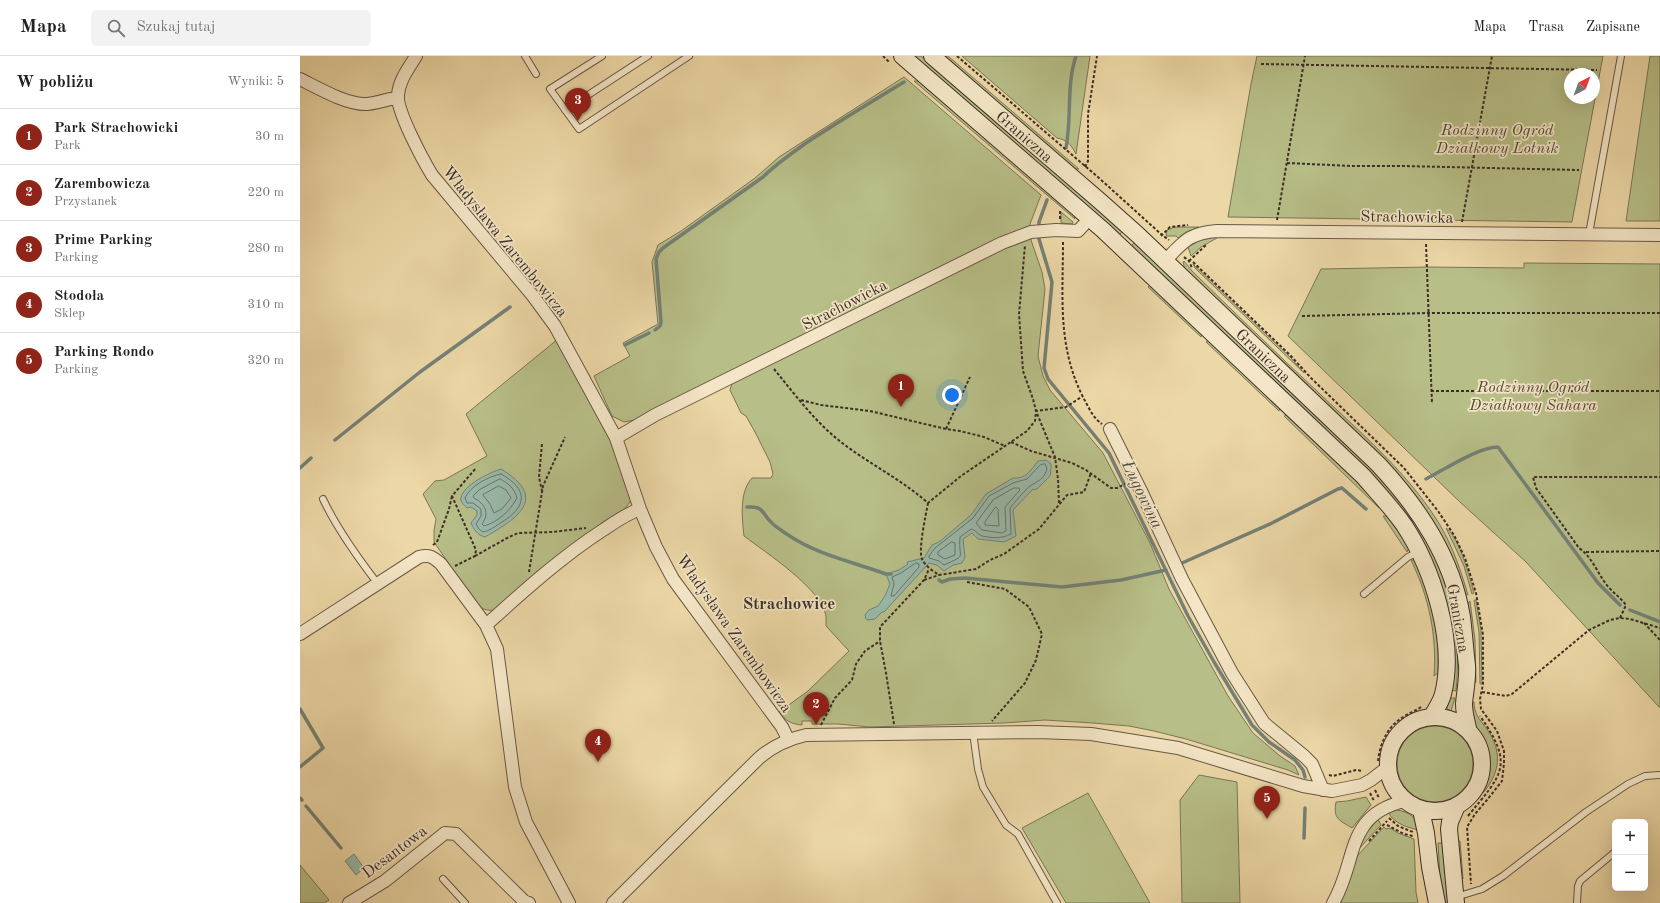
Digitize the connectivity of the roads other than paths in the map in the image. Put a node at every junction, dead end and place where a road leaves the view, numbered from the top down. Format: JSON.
{"nodes":[{"id":1,"x":416,"y":56,"type":"edge"},
{"id":2,"x":525,"y":56,"type":"edge"},
{"id":3,"x":602,"y":56,"type":"edge"},
{"id":4,"x":648,"y":56,"type":"edge"},
{"id":5,"x":689,"y":56,"type":"edge"},
{"id":6,"x":932,"y":56,"type":"edge"},
{"id":7,"x":1621,"y":56,"type":"edge"},
{"id":8,"x":898,"y":61,"type":"edge"},
{"id":9,"x":536,"y":74,"type":"dead end"},
{"id":10,"x":300,"y":79,"type":"edge"},
{"id":11,"x":397,"y":97,"type":"junction"},
{"id":12,"x":565,"y":110,"type":"junction"},
{"id":13,"x":1090,"y":218,"type":"junction"},
{"id":14,"x":1589,"y":234,"type":"junction"},
{"id":15,"x":1660,"y":235,"type":"edge"},
{"id":16,"x":1165,"y":261,"type":"junction"},
{"id":17,"x":1110,"y":429,"type":"road end"},
{"id":18,"x":616,"y":438,"type":"junction"},
{"id":19,"x":323,"y":499,"type":"dead end"},
{"id":20,"x":640,"y":509,"type":"junction"},
{"id":21,"x":1419,"y":551,"type":"junction"},
{"id":22,"x":378,"y":584,"type":"junction"},
{"id":23,"x":1364,"y":594,"type":"dead end"},
{"id":24,"x":486,"y":626,"type":"junction"},
{"id":25,"x":300,"y":634,"type":"edge"},
{"id":26,"x":1428,"y":710,"type":"junction"},
{"id":27,"x":1468,"y":728,"type":"junction"},
{"id":28,"x":973,"y":732,"type":"junction"},
{"id":29,"x":788,"y":739,"type":"junction"},
{"id":30,"x":1383,"y":765,"type":"junction"},
{"id":31,"x":1660,"y":775,"type":"edge"},
{"id":32,"x":1323,"y":790,"type":"junction"},
{"id":33,"x":1405,"y":801,"type":"junction"},
{"id":34,"x":1421,"y":810,"type":"junction"},
{"id":35,"x":1460,"y":814,"type":"junction"},
{"id":36,"x":1612,"y":854,"type":"edge"},
{"id":37,"x":443,"y":879,"type":"dead end"},
{"id":38,"x":1455,"y":900,"type":"edge"},
{"id":39,"x":349,"y":903,"type":"edge"},
{"id":40,"x":465,"y":903,"type":"edge"},
{"id":41,"x":529,"y":903,"type":"edge"},
{"id":42,"x":569,"y":903,"type":"edge"},
{"id":43,"x":613,"y":903,"type":"edge"},
{"id":44,"x":1057,"y":903,"type":"edge"},
{"id":45,"x":1333,"y":903,"type":"edge"},
{"id":46,"x":1437,"y":903,"type":"edge"},
{"id":47,"x":1577,"y":903,"type":"edge"}],
"edges":[{"from":1,"to":11,"type":"street"},
{"from":2,"to":9,"type":"lane"},
{"from":3,"to":12,"type":"lane"},
{"from":4,"to":12,"type":"lane"},
{"from":5,"to":12,"type":"lane"},
{"from":6,"to":16,"type":"main road","name":"Graniczna"},
{"from":7,"to":14,"type":"lane"},
{"from":8,"to":13,"type":"main road","name":"Graniczna"},
{"from":10,"to":11,"type":"street"},
{"from":11,"to":18,"type":"street","name":"Władysława Zarembowicza"},
{"from":13,"to":18,"type":"street","name":"Strachowicka"},
{"from":13,"to":21,"type":"main road","name":"Graniczna"},
{"from":14,"to":15,"type":"street","name":"Strachowicka"},
{"from":14,"to":16,"type":"street","name":"Strachowicka"},
{"from":16,"to":27,"type":"main road","name":"Graniczna"},
{"from":17,"to":32,"type":"street"},
{"from":18,"to":20,"type":"street","name":"Władysława Zarembowicza"},
{"from":19,"to":22,"type":"lane"},
{"from":20,"to":24,"type":"street"},
{"from":20,"to":29,"type":"street","name":"Władysława Zarembowicza"},
{"from":21,"to":23,"type":"lane"},
{"from":21,"to":26,"type":"main road","name":"Graniczna"},
{"from":22,"to":24,"type":"street"},
{"from":22,"to":25,"type":"street"},
{"from":24,"to":42,"type":"street"},
{"from":26,"to":27,"type":"main road"},
{"from":26,"to":30,"type":"main road"},
{"from":27,"to":35,"type":"main road"},
{"from":28,"to":29,"type":"street"},
{"from":28,"to":32,"type":"street"},
{"from":28,"to":44,"type":"lane"},
{"from":29,"to":43,"type":"street"},
{"from":30,"to":32,"type":"street"},
{"from":30,"to":33,"type":"main road"},
{"from":31,"to":38,"type":"lane"},
{"from":33,"to":34,"type":"main road"},
{"from":33,"to":45,"type":"street"},
{"from":34,"to":35,"type":"main road"},
{"from":34,"to":46,"type":"main road"},
{"from":35,"to":38,"type":"main road"},
{"from":36,"to":47,"type":"lane"},
{"from":37,"to":40,"type":"lane"},
{"from":39,"to":41,"type":"street","name":"Desantowa"}]}
